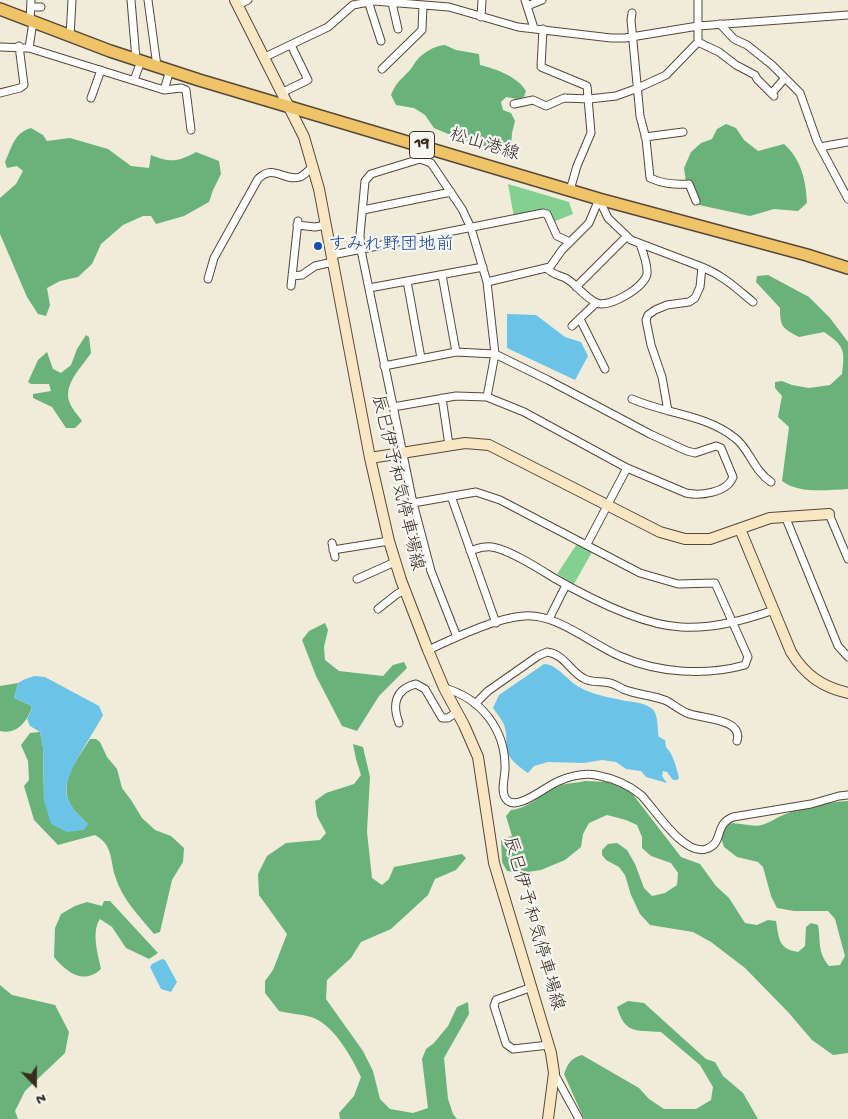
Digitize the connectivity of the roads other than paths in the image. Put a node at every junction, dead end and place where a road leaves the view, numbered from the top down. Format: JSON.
{"nodes":[{"id":1,"x":72,"y":0,"type":"edge"},
{"id":2,"x":131,"y":0,"type":"edge"},
{"id":3,"x":148,"y":0,"type":"edge"},
{"id":4,"x":248,"y":0,"type":"edge"},
{"id":5,"x":482,"y":0,"type":"edge"},
{"id":6,"x":542,"y":0,"type":"edge"},
{"id":7,"x":368,"y":1,"type":"junction"},
{"id":8,"x":387,"y":1,"type":"edge"},
{"id":9,"x":352,"y":2,"type":"edge"},
{"id":10,"x":696,"y":2,"type":"edge"},
{"id":11,"x":237,"y":3,"type":"edge"},
{"id":12,"x":526,"y":3,"type":"edge"},
{"id":13,"x":31,"y":4,"type":"edge"},
{"id":14,"x":428,"y":4,"type":"edge"},
{"id":15,"x":41,"y":8,"type":"dead end"},
{"id":16,"x":0,"y":9,"type":"edge"},
{"id":17,"x":632,"y":13,"type":"dead end"},
{"id":18,"x":848,"y":14,"type":"edge"},
{"id":19,"x":481,"y":17,"type":"junction"},
{"id":20,"x":31,"y":22,"type":"junction"},
{"id":21,"x":720,"y":24,"type":"junction"},
{"id":22,"x":698,"y":26,"type":"junction"},
{"id":23,"x":534,"y":28,"type":"junction"},
{"id":24,"x":398,"y":29,"type":"dead end"},
{"id":25,"x":543,"y":29,"type":"junction"},
{"id":26,"x":633,"y":36,"type":"junction"},
{"id":27,"x":70,"y":37,"type":"junction"},
{"id":28,"x":381,"y":41,"type":"dead end"},
{"id":29,"x":698,"y":42,"type":"junction"},
{"id":30,"x":292,"y":45,"type":"junction"},
{"id":31,"x":19,"y":46,"type":"junction"},
{"id":32,"x":0,"y":47,"type":"edge"},
{"id":33,"x":29,"y":48,"type":"junction"},
{"id":34,"x":264,"y":57,"type":"junction"},
{"id":35,"x":138,"y":60,"type":"junction"},
{"id":36,"x":157,"y":66,"type":"junction"},
{"id":37,"x":382,"y":69,"type":"dead end"},
{"id":38,"x":101,"y":70,"type":"junction"},
{"id":39,"x":170,"y":70,"type":"junction"},
{"id":40,"x":785,"y":78,"type":"junction"},
{"id":41,"x":134,"y":80,"type":"junction"},
{"id":42,"x":638,"y":88,"type":"junction"},
{"id":43,"x":164,"y":90,"type":"junction"},
{"id":44,"x":283,"y":92,"type":"junction"},
{"id":45,"x":0,"y":93,"type":"edge"},
{"id":46,"x":91,"y":98,"type":"dead end"},
{"id":47,"x":589,"y":99,"type":"junction"},
{"id":48,"x":514,"y":104,"type":"dead end"},
{"id":49,"x":290,"y":106,"type":"junction"},
{"id":50,"x":191,"y":130,"type":"dead end"},
{"id":51,"x":684,"y":132,"type":"dead end"},
{"id":52,"x":645,"y":137,"type":"junction"},
{"id":53,"x":848,"y":142,"type":"edge"},
{"id":54,"x":820,"y":147,"type":"junction"},
{"id":55,"x":313,"y":166,"type":"junction"},
{"id":56,"x":846,"y":189,"type":"edge"},
{"id":57,"x":570,"y":190,"type":"junction"},
{"id":58,"x":451,"y":192,"type":"junction"},
{"id":59,"x":599,"y":199,"type":"junction"},
{"id":60,"x":848,"y":199,"type":"edge"},
{"id":61,"x":696,"y":201,"type":"dead end"},
{"id":62,"x":363,"y":210,"type":"junction"},
{"id":63,"x":326,"y":225,"type":"junction"},
{"id":64,"x":471,"y":228,"type":"junction"},
{"id":65,"x":627,"y":236,"type":"junction"},
{"id":66,"x":570,"y":242,"type":"junction"},
{"id":67,"x":640,"y":244,"type":"junction"},
{"id":68,"x":361,"y":250,"type":"junction"},
{"id":69,"x":333,"y":258,"type":"junction"},
{"id":70,"x":483,"y":267,"type":"junction"},
{"id":71,"x":702,"y":267,"type":"junction"},
{"id":72,"x":547,"y":268,"type":"junction"},
{"id":73,"x":848,"y":268,"type":"edge"},
{"id":74,"x":442,"y":275,"type":"junction"},
{"id":75,"x":292,"y":276,"type":"junction"},
{"id":76,"x":208,"y":279,"type":"dead end"},
{"id":77,"x":407,"y":281,"type":"junction"},
{"id":78,"x":487,"y":282,"type":"junction"},
{"id":79,"x":291,"y":286,"type":"dead end"},
{"id":80,"x":576,"y":287,"type":"junction"},
{"id":81,"x":369,"y":288,"type":"junction"},
{"id":82,"x":753,"y":302,"type":"dead end"},
{"id":83,"x":596,"y":303,"type":"junction"},
{"id":84,"x":580,"y":319,"type":"junction"},
{"id":85,"x":572,"y":326,"type":"dead end"},
{"id":86,"x":456,"y":352,"type":"junction"},
{"id":87,"x":495,"y":354,"type":"junction"},
{"id":88,"x":421,"y":358,"type":"junction"},
{"id":89,"x":384,"y":366,"type":"junction"},
{"id":90,"x":605,"y":369,"type":"dead end"},
{"id":91,"x":487,"y":397,"type":"junction"},
{"id":92,"x":442,"y":398,"type":"junction"},
{"id":93,"x":632,"y":400,"type":"dead end"},
{"id":94,"x":393,"y":407,"type":"junction"},
{"id":95,"x":668,"y":411,"type":"junction"},
{"id":96,"x":449,"y":445,"type":"junction"},
{"id":97,"x":403,"y":453,"type":"junction"},
{"id":98,"x":370,"y":458,"type":"junction"},
{"id":99,"x":627,"y":468,"type":"junction"},
{"id":100,"x":771,"y":482,"type":"dead end"},
{"id":101,"x":451,"y":496,"type":"junction"},
{"id":102,"x":413,"y":504,"type":"junction"},
{"id":103,"x":608,"y":505,"type":"junction"},
{"id":104,"x":829,"y":514,"type":"joint"},
{"id":105,"x":785,"y":516,"type":"junction"},
{"id":106,"x":740,"y":529,"type":"junction"},
{"id":107,"x":389,"y":541,"type":"junction"},
{"id":108,"x":587,"y":544,"type":"junction"},
{"id":109,"x":333,"y":550,"type":"dead end"},
{"id":110,"x":470,"y":551,"type":"junction"},
{"id":111,"x":848,"y":559,"type":"edge"},
{"id":112,"x":395,"y":562,"type":"junction"},
{"id":113,"x":357,"y":579,"type":"dead end"},
{"id":114,"x":566,"y":585,"type":"junction"},
{"id":115,"x":405,"y":590,"type":"junction"},
{"id":116,"x":378,"y":609,"type":"dead end"},
{"id":117,"x":774,"y":610,"type":"junction"},
{"id":118,"x":549,"y":619,"type":"junction"},
{"id":119,"x":733,"y":622,"type":"junction"},
{"id":120,"x":496,"y":623,"type":"junction"},
{"id":121,"x":457,"y":637,"type":"junction"},
{"id":122,"x":428,"y":650,"type":"junction"},
{"id":123,"x":848,"y":657,"type":"edge"},
{"id":124,"x":444,"y":688,"type":"junction"},
{"id":125,"x":848,"y":693,"type":"edge"},
{"id":126,"x":475,"y":704,"type":"junction"},
{"id":127,"x":457,"y":712,"type":"junction"},
{"id":128,"x":399,"y":724,"type":"dead end"},
{"id":129,"x":737,"y":741,"type":"dead end"},
{"id":130,"x":848,"y":795,"type":"edge"},
{"id":131,"x":532,"y":987,"type":"junction"},
{"id":132,"x":549,"y":1045,"type":"junction"},
{"id":133,"x":554,"y":1073,"type":"junction"},
{"id":134,"x":548,"y":1119,"type":"edge"},
{"id":135,"x":579,"y":1119,"type":"edge"}],
"edges":[{"from":1,"to":27,"type":"street"},
{"from":2,"to":35,"type":"street"},
{"from":3,"to":36,"type":"street"},
{"from":4,"to":11,"type":"street"},
{"from":5,"to":19,"type":"street"},
{"from":6,"to":12,"type":"street"},
{"from":7,"to":8,"type":"street"},
{"from":7,"to":9,"type":"street"},
{"from":7,"to":28,"type":"street"},
{"from":8,"to":14,"type":"street"},
{"from":8,"to":24,"type":"street"},
{"from":9,"to":30,"type":"street"},
{"from":10,"to":22,"type":"street"},
{"from":11,"to":34,"type":"main road","name":"辰巳伊予和気停車場線"},
{"from":12,"to":23,"type":"street"},
{"from":13,"to":15,"type":"street"},
{"from":13,"to":20,"type":"street"},
{"from":14,"to":19,"type":"street"},
{"from":14,"to":37,"type":"street"},
{"from":16,"to":20,"type":"main road","name":"松山港線","number":"19"},
{"from":17,"to":26,"type":"street"},
{"from":18,"to":21,"type":"street"},
{"from":19,"to":23,"type":"street"},
{"from":20,"to":27,"type":"main road","name":"松山港線","number":"19"},
{"from":20,"to":33,"type":"street"},
{"from":21,"to":22,"type":"street"},
{"from":21,"to":40,"type":"street"},
{"from":22,"to":26,"type":"street"},
{"from":22,"to":29,"type":"street"},
{"from":23,"to":25,"type":"street"},
{"from":25,"to":26,"type":"street"},
{"from":25,"to":47,"type":"street"},
{"from":26,"to":42,"type":"street"},
{"from":27,"to":35,"type":"main road","name":"松山港線","number":"19"},
{"from":29,"to":40,"type":"street"},
{"from":29,"to":42,"type":"street"},
{"from":30,"to":34,"type":"street"},
{"from":30,"to":44,"type":"street"},
{"from":31,"to":32,"type":"street"},
{"from":31,"to":33,"type":"street"},
{"from":31,"to":45,"type":"street"},
{"from":33,"to":38,"type":"street"},
{"from":34,"to":44,"type":"main road","name":"辰巳伊予和気停車場線"},
{"from":35,"to":36,"type":"main road","name":"松山港線","number":"19"},
{"from":35,"to":41,"type":"street"},
{"from":36,"to":39,"type":"main road","name":"松山港線","number":"19"},
{"from":38,"to":41,"type":"street"},
{"from":38,"to":46,"type":"street"},
{"from":39,"to":43,"type":"street"},
{"from":39,"to":49,"type":"main road","name":"松山港線","number":"19"},
{"from":40,"to":54,"type":"street"},
{"from":41,"to":43,"type":"street"},
{"from":42,"to":47,"type":"street"},
{"from":42,"to":52,"type":"street"},
{"from":43,"to":50,"type":"street"},
{"from":44,"to":49,"type":"main road","name":"辰巳伊予和気停車場線"},
{"from":47,"to":48,"type":"street"},
{"from":47,"to":57,"type":"street"},
{"from":49,"to":55,"type":"main road","name":"辰巳伊予和気停車場線"},
{"from":49,"to":57,"type":"main road","name":"松山港線","number":"19"},
{"from":51,"to":52,"type":"street"},
{"from":52,"to":61,"type":"street"},
{"from":53,"to":54,"type":"street"},
{"from":54,"to":56,"type":"street"},
{"from":55,"to":63,"type":"main road","name":"辰巳伊予和気停車場線"},
{"from":55,"to":76,"type":"street"},
{"from":56,"to":60,"type":"street"},
{"from":57,"to":59,"type":"main road","name":"松山港線","number":"19"},
{"from":58,"to":62,"type":"street"},
{"from":58,"to":62,"type":"street"},
{"from":58,"to":64,"type":"street"},
{"from":59,"to":65,"type":"street"},
{"from":59,"to":66,"type":"street"},
{"from":59,"to":73,"type":"main road","name":"松山港線","number":"19"},
{"from":62,"to":68,"type":"street"},
{"from":63,"to":69,"type":"main road","name":"辰巳伊予和気停車場線"},
{"from":63,"to":75,"type":"street"},
{"from":64,"to":66,"type":"street"},
{"from":64,"to":68,"type":"street"},
{"from":64,"to":70,"type":"street"},
{"from":65,"to":67,"type":"street"},
{"from":65,"to":80,"type":"street"},
{"from":66,"to":72,"type":"street"},
{"from":67,"to":71,"type":"street"},
{"from":67,"to":83,"type":"street"},
{"from":68,"to":69,"type":"street"},
{"from":68,"to":81,"type":"street"},
{"from":69,"to":75,"type":"street"},
{"from":69,"to":98,"type":"main road","name":"辰巳伊予和気停車場線"},
{"from":70,"to":74,"type":"street"},
{"from":70,"to":78,"type":"street"},
{"from":71,"to":82,"type":"street"},
{"from":71,"to":95,"type":"street"},
{"from":72,"to":78,"type":"street"},
{"from":72,"to":80,"type":"street"},
{"from":74,"to":77,"type":"street"},
{"from":74,"to":86,"type":"street"},
{"from":75,"to":79,"type":"street"},
{"from":77,"to":81,"type":"street"},
{"from":77,"to":88,"type":"street"},
{"from":78,"to":87,"type":"street"},
{"from":80,"to":83,"type":"street"},
{"from":81,"to":89,"type":"street"},
{"from":83,"to":84,"type":"street"},
{"from":84,"to":85,"type":"street"},
{"from":84,"to":90,"type":"street"},
{"from":86,"to":87,"type":"street"},
{"from":86,"to":88,"type":"street"},
{"from":87,"to":91,"type":"street"},
{"from":87,"to":99,"type":"street"},
{"from":88,"to":89,"type":"street"},
{"from":89,"to":94,"type":"street"},
{"from":91,"to":92,"type":"street"},
{"from":91,"to":99,"type":"street"},
{"from":92,"to":94,"type":"street"},
{"from":92,"to":96,"type":"street"},
{"from":93,"to":95,"type":"street"},
{"from":94,"to":97,"type":"street"},
{"from":95,"to":100,"type":"street"},
{"from":96,"to":97,"type":"main road"},
{"from":96,"to":103,"type":"main road"},
{"from":97,"to":98,"type":"main road"},
{"from":97,"to":102,"type":"street"},
{"from":98,"to":107,"type":"main road","name":"辰巳伊予和気停車場線"},
{"from":99,"to":103,"type":"street"},
{"from":101,"to":102,"type":"street"},
{"from":101,"to":108,"type":"street"},
{"from":101,"to":110,"type":"street"},
{"from":102,"to":121,"type":"street"},
{"from":103,"to":106,"type":"main road"},
{"from":103,"to":108,"type":"street"},
{"from":104,"to":105,"type":"main road"},
{"from":104,"to":111,"type":"street"},
{"from":105,"to":106,"type":"main road"},
{"from":105,"to":123,"type":"street"},
{"from":106,"to":117,"type":"main road"},
{"from":107,"to":109,"type":"street"},
{"from":107,"to":112,"type":"main road","name":"辰巳伊予和気停車場線"},
{"from":108,"to":119,"type":"street"},
{"from":110,"to":114,"type":"street"},
{"from":110,"to":120,"type":"street"},
{"from":112,"to":113,"type":"street"},
{"from":112,"to":115,"type":"main road","name":"辰巳伊予和気停車場線"},
{"from":114,"to":118,"type":"street"},
{"from":114,"to":119,"type":"street"},
{"from":115,"to":116,"type":"street"},
{"from":115,"to":122,"type":"main road","name":"辰巳伊予和気停車場線"},
{"from":117,"to":119,"type":"street"},
{"from":117,"to":125,"type":"main road"},
{"from":118,"to":119,"type":"street"},
{"from":118,"to":120,"type":"street"},
{"from":120,"to":121,"type":"street"},
{"from":121,"to":122,"type":"street"},
{"from":122,"to":124,"type":"main road","name":"辰巳伊予和気停車場線"},
{"from":124,"to":126,"type":"street"},
{"from":124,"to":127,"type":"main road","name":"辰巳伊予和気停車場線"},
{"from":126,"to":129,"type":"street"},
{"from":126,"to":130,"type":"street"},
{"from":127,"to":128,"type":"street"},
{"from":127,"to":131,"type":"main road","name":"辰巳伊予和気停車場線"},
{"from":131,"to":132,"type":"main road","name":"辰巳伊予和気停車場線"},
{"from":131,"to":132,"type":"street"},
{"from":132,"to":133,"type":"main road","name":"辰巳伊予和気停車場線"},
{"from":133,"to":134,"type":"main road","name":"辰巳伊予和気停車場線"},
{"from":133,"to":135,"type":"street"}]}
